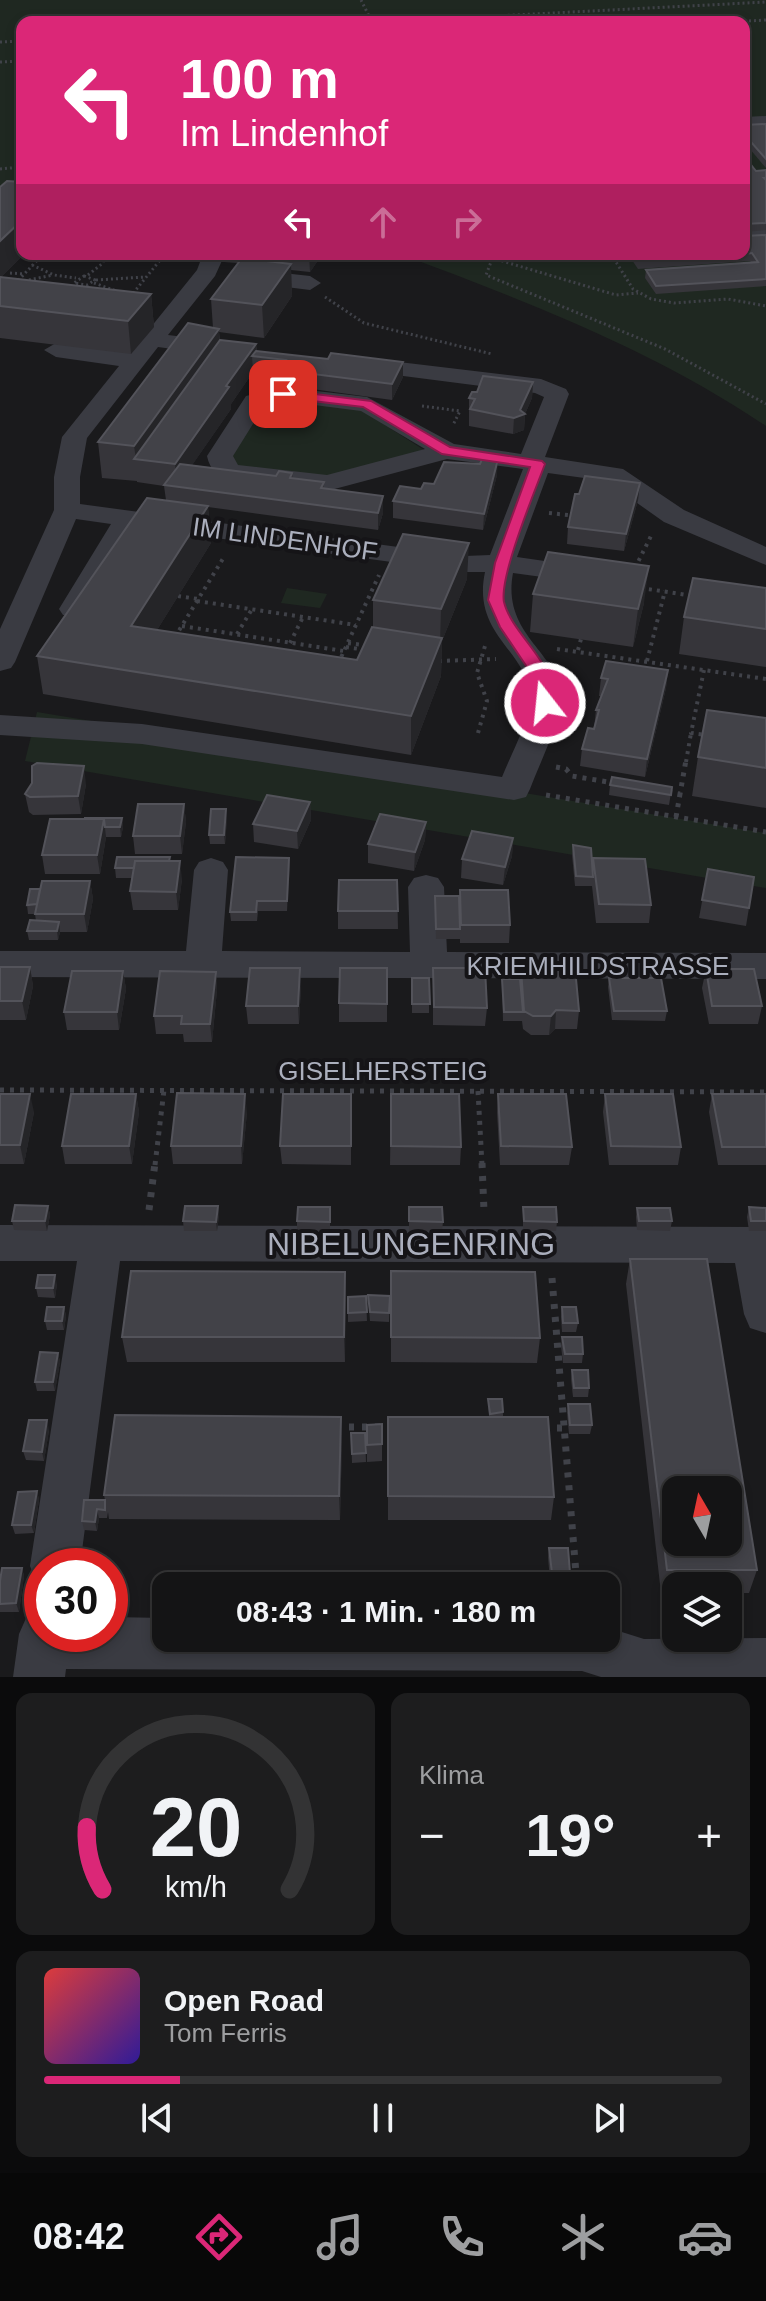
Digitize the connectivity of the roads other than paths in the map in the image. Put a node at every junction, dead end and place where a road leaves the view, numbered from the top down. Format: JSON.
{"nodes":[{"id":1,"x":210,"y":263,"type":"edge"},
{"id":2,"x":310,"y":283,"type":"road end"},
{"id":3,"x":56,"y":350,"type":"dead end"},
{"id":4,"x":146,"y":350,"type":"junction"},
{"id":5,"x":242,"y":350,"type":"edge"},
{"id":6,"x":333,"y":361,"type":"edge"},
{"id":7,"x":444,"y":450,"type":"junction"},
{"id":8,"x":534,"y":463,"type":"junction"},
{"id":9,"x":67,"y":510,"type":"junction"},
{"id":10,"x":129,"y":517,"type":"junction"},
{"id":11,"x":766,"y":557,"type":"edge"},
{"id":12,"x":503,"y":563,"type":"junction"},
{"id":13,"x":615,"y":582,"type":"edge"},
{"id":14,"x":59,"y":632,"type":"edge"},
{"id":15,"x":0,"y":662,"type":"edge"},
{"id":16,"x":0,"y":725,"type":"edge"},
{"id":17,"x":211,"y":870,"type":"dead end"},
{"id":18,"x":426,"y":887,"type":"dead end"},
{"id":19,"x":0,"y":964,"type":"edge"},
{"id":20,"x":203,"y":965,"type":"junction"},
{"id":21,"x":429,"y":965,"type":"junction"},
{"id":22,"x":766,"y":966,"type":"edge"},
{"id":23,"x":0,"y":1243,"type":"edge"},
{"id":24,"x":123,"y":1243,"type":"junction"},
{"id":25,"x":760,"y":1245,"type":"edge"},
{"id":26,"x":766,"y":1314,"type":"edge"},
{"id":27,"x":59,"y":1548,"type":"edge"},
{"id":28,"x":128,"y":1650,"type":"edge"},
{"id":29,"x":766,"y":1664,"type":"edge"},
{"id":30,"x":645,"y":1671,"type":"edge"}],
"edges":[{"from":1,"to":2,"type":"street"},
{"from":1,"to":4,"type":"street"},
{"from":3,"to":4,"type":"street"},
{"from":4,"to":5,"type":"street"},
{"from":4,"to":9,"type":"street"},
{"from":6,"to":8,"type":"street"},
{"from":7,"to":7,"type":"street"},
{"from":7,"to":8,"type":"street"},
{"from":8,"to":11,"type":"street"},
{"from":8,"to":12,"type":"street"},
{"from":9,"to":10,"type":"street","name":"IM LINDENHOF"},
{"from":9,"to":15,"type":"street"},
{"from":10,"to":12,"type":"street","name":"IM LINDENHOF"},
{"from":10,"to":14,"type":"street"},
{"from":12,"to":13,"type":"street","name":"IM LINDENHOF"},
{"from":12,"to":16,"type":"street"},
{"from":17,"to":20,"type":"street"},
{"from":18,"to":21,"type":"street","name":"KRIEMHILDSTRASSE"},
{"from":19,"to":20,"type":"street","name":"KRIEMHILDSTRASSE"},
{"from":20,"to":21,"type":"street","name":"KRIEMHILDSTRASSE"},
{"from":21,"to":22,"type":"street","name":"KRIEMHILDSTRASSE"},
{"from":23,"to":24,"type":"street","name":"NIBELUNGENRING"},
{"from":24,"to":25,"type":"street","name":"NIBELUNGENRING"},
{"from":24,"to":27,"type":"street"},
{"from":25,"to":26,"type":"street","name":"NIBELUNGENRING"},
{"from":28,"to":30,"type":"street"},
{"from":29,"to":30,"type":"street"}]}
